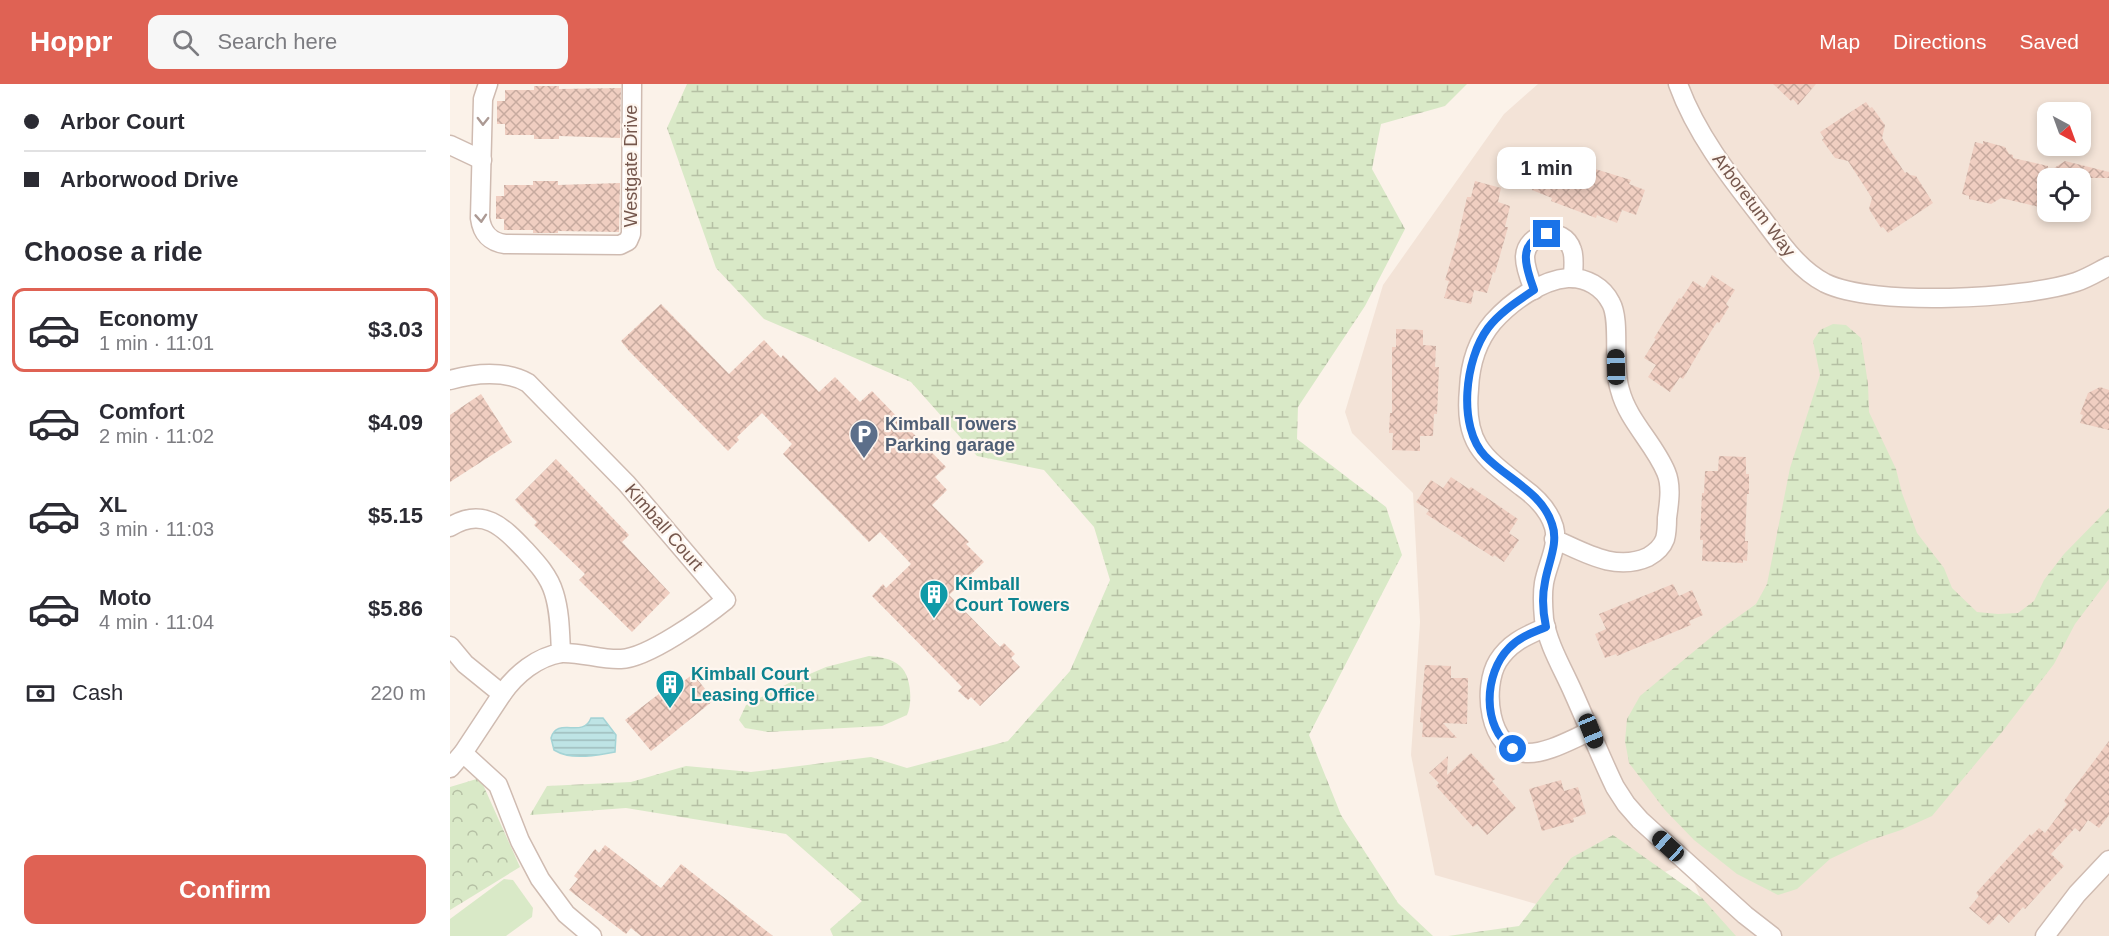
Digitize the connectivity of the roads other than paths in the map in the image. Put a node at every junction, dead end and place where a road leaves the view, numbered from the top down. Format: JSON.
{"nodes":[{"id":1,"x":488,"y":84,"type":"edge"},
{"id":2,"x":632,"y":84,"type":"edge"},
{"id":3,"x":1678,"y":84,"type":"edge"},
{"id":4,"x":450,"y":145,"type":"edge"},
{"id":5,"x":482,"y":160,"type":"junction"},
{"id":6,"x":2109,"y":266,"type":"edge"},
{"id":7,"x":1573,"y":278,"type":"junction"},
{"id":8,"x":1534,"y":290,"type":"junction"},
{"id":9,"x":450,"y":380,"type":"edge"},
{"id":10,"x":450,"y":527,"type":"edge"},
{"id":11,"x":1554,"y":539,"type":"junction"},
{"id":12,"x":1546,"y":627,"type":"junction"},
{"id":13,"x":450,"y":646,"type":"edge"},
{"id":14,"x":561,"y":653,"type":"junction"},
{"id":15,"x":502,"y":694,"type":"junction"},
{"id":16,"x":1591,"y":731,"type":"junction"},
{"id":17,"x":463,"y":753,"type":"junction"},
{"id":18,"x":450,"y":768,"type":"edge"},
{"id":19,"x":2109,"y":860,"type":"edge"},
{"id":20,"x":592,"y":936,"type":"edge"},
{"id":21,"x":1772,"y":936,"type":"edge"},
{"id":22,"x":2045,"y":936,"type":"edge"}],
"edges":[{"from":1,"to":5,"type":"street","name":"Westgate Drive","one_way":true},
{"from":5,"to":2,"type":"street","name":"Westgate Drive","one_way":true},
{"from":3,"to":6,"type":"street","name":"Arboretum Way"},
{"from":4,"to":5,"type":"street"},
{"from":7,"to":8,"type":"street"},
{"from":7,"to":8,"type":"street"},
{"from":7,"to":11,"type":"street"},
{"from":8,"to":11,"type":"street"},
{"from":9,"to":14,"type":"street","name":"Kimball Court"},
{"from":10,"to":14,"type":"street"},
{"from":11,"to":12,"type":"street"},
{"from":12,"to":16,"type":"street"},
{"from":12,"to":16,"type":"street"},
{"from":13,"to":15,"type":"street"},
{"from":14,"to":15,"type":"street","name":"Kimball Court"},
{"from":15,"to":17,"type":"street","name":"Kimball Court"},
{"from":16,"to":21,"type":"street"},
{"from":17,"to":18,"type":"street","name":"Kimball Court"},
{"from":17,"to":20,"type":"street"},
{"from":19,"to":22,"type":"street"}]}
